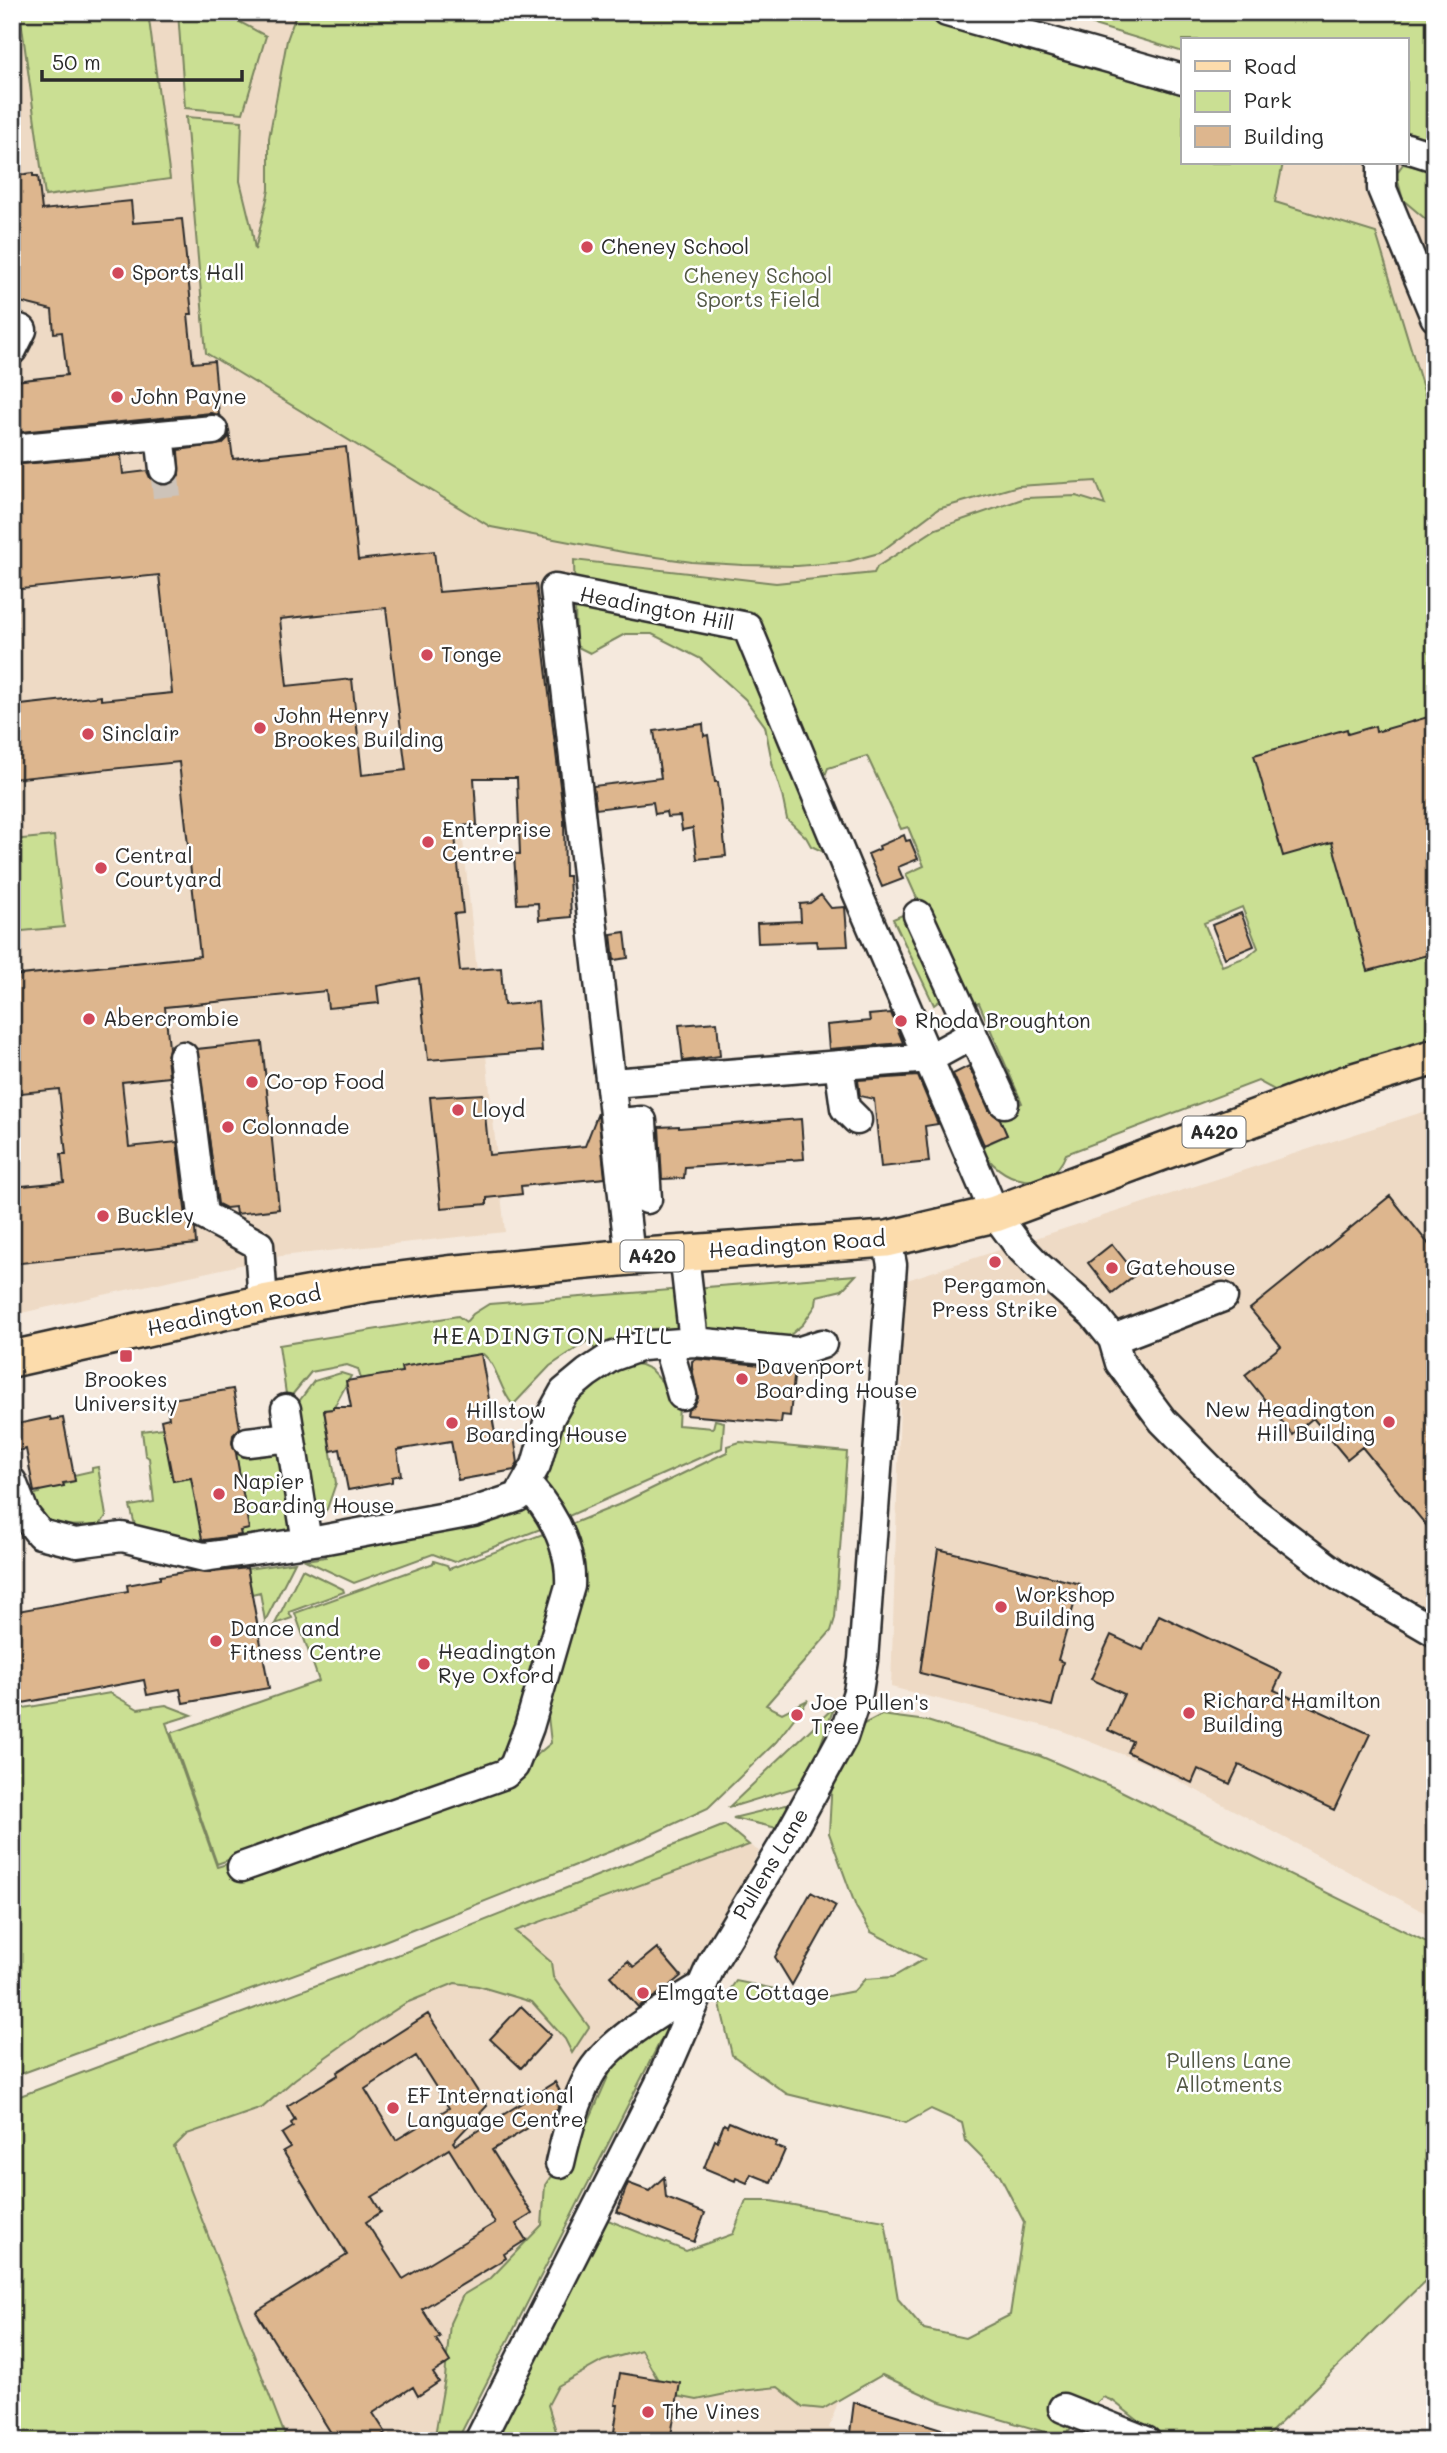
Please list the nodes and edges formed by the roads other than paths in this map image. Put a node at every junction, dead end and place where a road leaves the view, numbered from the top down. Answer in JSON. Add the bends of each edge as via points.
{"nodes":[{"id":1,"x":947,"y":12,"type":"edge"},
{"id":2,"x":1181,"y":78,"type":"edge"},
{"id":3,"x":1408,"y":148,"type":"edge"},
{"id":4,"x":1435,"y":157,"type":"edge"},
{"id":5,"x":1382,"y":164,"type":"edge"},
{"id":6,"x":1435,"y":317,"type":"edge"},
{"id":7,"x":12,"y":326,"type":"edge"},
{"id":8,"x":12,"y":350,"type":"edge"},
{"id":9,"x":213,"y":429,"type":"dead end"},
{"id":10,"x":160,"y":435,"type":"junction"},
{"id":11,"x":12,"y":449,"type":"edge"},
{"id":12,"x":164,"y":469,"type":"tunnel mouth"},
{"id":13,"x":918,"y":915,"type":"dead end"},
{"id":14,"x":972,"y":1035,"type":"junction"},
{"id":15,"x":183,"y":1056,"type":"dead end"},
{"id":16,"x":1435,"y":1057,"type":"edge"},
{"id":17,"x":930,"y":1058,"type":"junction"},
{"id":18,"x":839,"y":1065,"type":"junction"},
{"id":19,"x":612,"y":1083,"type":"junction"},
{"id":20,"x":1004,"y":1103,"type":"dead end"},
{"id":21,"x":857,"y":1120,"type":"dead end"},
{"id":22,"x":617,"y":1123,"type":"junction"},
{"id":23,"x":647,"y":1199,"type":"dead end"},
{"id":24,"x":995,"y":1214,"type":"junction"},
{"id":25,"x":887,"y":1239,"type":"junction"},
{"id":26,"x":684,"y":1254,"type":"junction"},
{"id":27,"x":630,"y":1257,"type":"junction"},
{"id":28,"x":1223,"y":1297,"type":"dead end"},
{"id":29,"x":263,"y":1303,"type":"junction"},
{"id":30,"x":1113,"y":1339,"type":"junction"},
{"id":31,"x":680,"y":1343,"type":"junction"},
{"id":32,"x":822,"y":1343,"type":"dead end"},
{"id":33,"x":12,"y":1359,"type":"edge"},
{"id":34,"x":682,"y":1395,"type":"dead end"},
{"id":35,"x":286,"y":1409,"type":"dead end"},
{"id":36,"x":290,"y":1437,"type":"junction"},
{"id":37,"x":248,"y":1442,"type":"dead end"},
{"id":38,"x":12,"y":1482,"type":"edge"},
{"id":39,"x":527,"y":1484,"type":"junction"},
{"id":40,"x":307,"y":1542,"type":"junction"},
{"id":41,"x":1435,"y":1632,"type":"edge"},
{"id":42,"x":242,"y":1867,"type":"dead end"},
{"id":43,"x":699,"y":1988,"type":"junction"},
{"id":44,"x":560,"y":2163,"type":"dead end"},
{"id":45,"x":1063,"y":2408,"type":"dead end"},
{"id":46,"x":479,"y":2441,"type":"edge"},
{"id":47,"x":1146,"y":2441,"type":"edge"}],
"edges":[{"from":1,"to":2,"type":"street"},
{"from":3,"to":4,"type":"street"},
{"from":5,"to":6,"type":"street","via":[[1382,189]]},
{"from":7,"to":8,"type":"street","via":[[22,330]]},
{"from":9,"to":10,"type":"street"},
{"from":10,"to":11,"type":"street"},
{"from":10,"to":12,"type":"street"},
{"from":13,"to":14,"type":"street"},
{"from":14,"to":17,"type":"street"},
{"from":14,"to":20,"type":"street"},
{"from":15,"to":29,"type":"street","via":[[203,1215],[259,1245]]},
{"from":16,"to":24,"type":"main road","name":"Headington Road","number":"A420","via":[[1354,1081]]},
{"from":17,"to":18,"type":"street"},
{"from":17,"to":19,"type":"street","name":"Headington Hill","via":[[747,627],[555,589]]},
{"from":17,"to":24,"type":"street","name":"Headington Hill"},
{"from":18,"to":19,"type":"street"},
{"from":18,"to":21,"type":"street","via":[[845,1108]]},
{"from":19,"to":22,"type":"street","name":"Headington Hill"},
{"from":22,"to":23,"type":"street","via":[[642,1121]]},
{"from":22,"to":27,"type":"street","name":"Headington Hill"},
{"from":24,"to":25,"type":"main road","name":"Headington Road","number":"A420"},
{"from":24,"to":30,"type":"street","name":"Headington Hill","via":[[1018,1245],[1093,1314]]},
{"from":25,"to":26,"type":"main road","name":"Headington Road","number":"A420"},
{"from":25,"to":43,"type":"street","name":"Pullens Lane","via":[[892,1265],[858,1692],[843,1737],[815,1790]]},
{"from":26,"to":27,"type":"main road","name":"Headington Road","number":"A420"},
{"from":26,"to":31,"type":"street"},
{"from":27,"to":29,"type":"main road","name":"Headington Road","number":"A420","via":[[428,1276]]},
{"from":28,"to":30,"type":"street"},
{"from":29,"to":33,"type":"main road","name":"Headington Road","number":"A420"},
{"from":30,"to":41,"type":"street","name":"Headington Hill","via":[[1120,1363],[1163,1421],[1248,1507],[1339,1576]]},
{"from":31,"to":32,"type":"street","via":[[797,1352]]},
{"from":31,"to":34,"type":"street"},
{"from":31,"to":39,"type":"street","via":[[642,1346],[611,1357],[564,1392],[549,1419]]},
{"from":35,"to":36,"type":"street"},
{"from":36,"to":37,"type":"street"},
{"from":36,"to":40,"type":"street"},
{"from":38,"to":40,"type":"street","via":[[25,1515],[40,1534],[76,1543],[122,1536],[204,1557]]},
{"from":39,"to":40,"type":"street","via":[[518,1497],[473,1512]]},
{"from":39,"to":42,"type":"street","via":[[558,1525],[570,1586],[514,1766],[506,1774]]},
{"from":43,"to":44,"type":"street","via":[[605,2054],[589,2076]]},
{"from":43,"to":46,"type":"street","name":"Pullens Lane","via":[[659,2085]]},
{"from":45,"to":47,"type":"street"}]}
